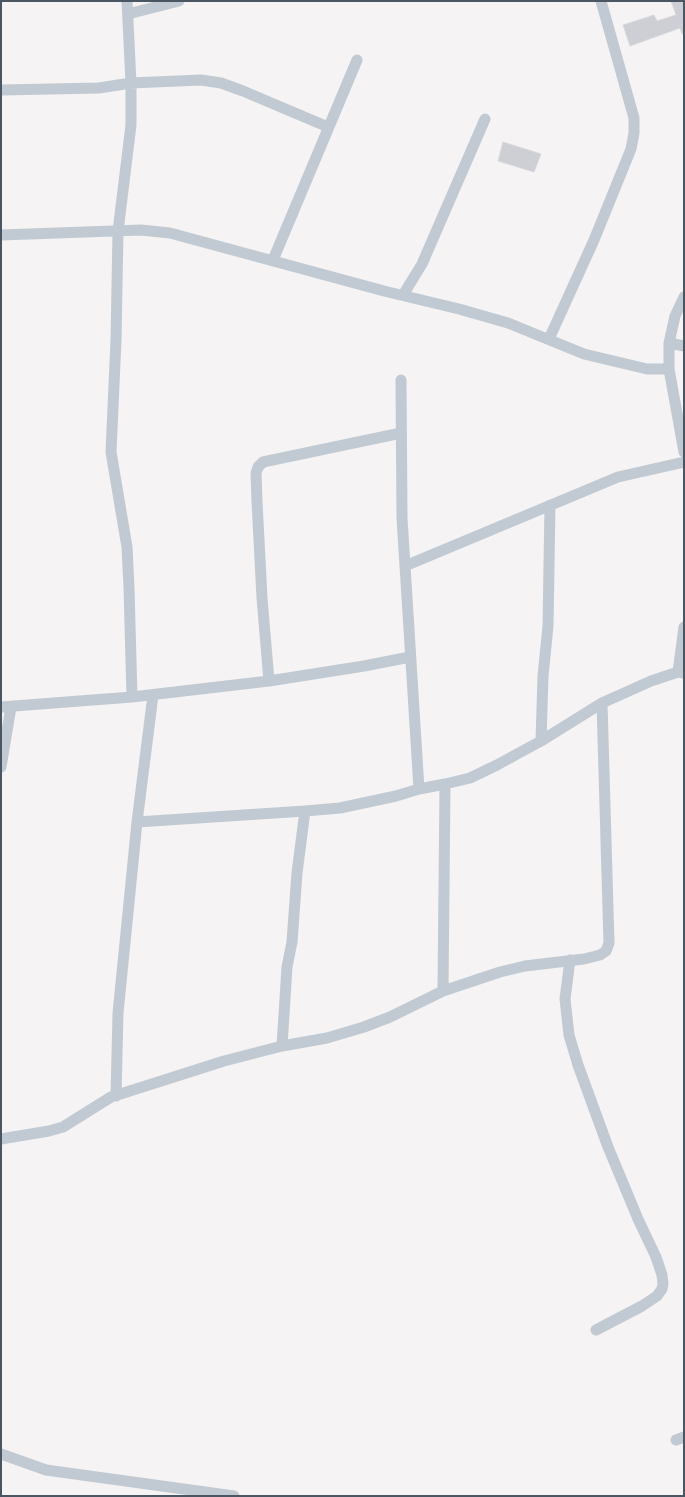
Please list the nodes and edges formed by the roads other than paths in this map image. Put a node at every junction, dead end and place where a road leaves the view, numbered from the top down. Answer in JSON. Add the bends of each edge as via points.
{"nodes":[{"id":1,"x":128,"y":1,"type":"edge"},
{"id":2,"x":179,"y":1,"type":"edge"},
{"id":3,"x":601,"y":1,"type":"edge"},
{"id":4,"x":128,"y":14,"type":"junction"},
{"id":5,"x":356,"y":60,"type":"dead end"},
{"id":6,"x":131,"y":83,"type":"junction"},
{"id":7,"x":1,"y":90,"type":"edge"},
{"id":8,"x":485,"y":119,"type":"dead end"},
{"id":9,"x":328,"y":127,"type":"junction"},
{"id":10,"x":118,"y":231,"type":"junction"},
{"id":11,"x":1,"y":235,"type":"edge"},
{"id":12,"x":273,"y":260,"type":"junction"},
{"id":13,"x":404,"y":295,"type":"junction"},
{"id":14,"x":684,"y":297,"type":"edge"},
{"id":15,"x":549,"y":339,"type":"junction"},
{"id":16,"x":668,"y":343,"type":"junction"},
{"id":17,"x":684,"y":346,"type":"edge"},
{"id":18,"x":669,"y":369,"type":"junction"},
{"id":19,"x":401,"y":380,"type":"dead end"},
{"id":20,"x":401,"y":433,"type":"junction"},
{"id":21,"x":684,"y":452,"type":"edge"},
{"id":22,"x":684,"y":462,"type":"edge"},
{"id":23,"x":550,"y":505,"type":"junction"},
{"id":24,"x":405,"y":566,"type":"junction"},
{"id":25,"x":684,"y":627,"type":"edge"},
{"id":26,"x":410,"y":657,"type":"junction"},
{"id":27,"x":681,"y":672,"type":"edge"},
{"id":28,"x":269,"y":681,"type":"junction"},
{"id":29,"x":154,"y":694,"type":"junction"},
{"id":30,"x":132,"y":697,"type":"junction"},
{"id":31,"x":602,"y":703,"type":"junction"},
{"id":32,"x":6,"y":707,"type":"edge"},
{"id":33,"x":541,"y":742,"type":"junction"},
{"id":34,"x":1,"y":767,"type":"edge"},
{"id":35,"x":446,"y":784,"type":"junction"},
{"id":36,"x":419,"y":789,"type":"junction"},
{"id":37,"x":305,"y":811,"type":"junction"},
{"id":38,"x":137,"y":822,"type":"junction"},
{"id":39,"x":570,"y":960,"type":"junction"},
{"id":40,"x":443,"y":991,"type":"junction"},
{"id":41,"x":282,"y":1046,"type":"junction"},
{"id":42,"x":116,"y":1096,"type":"junction"},
{"id":43,"x":1,"y":1138,"type":"edge"},
{"id":44,"x":596,"y":1330,"type":"dead end"},
{"id":45,"x":1,"y":1454,"type":"edge"},
{"id":46,"x":228,"y":1495,"type":"edge"},
{"id":47,"x":234,"y":1496,"type":"edge"}],
"edges":[{"from":1,"to":4,"type":"street"},
{"from":2,"to":4,"type":"street"},
{"from":3,"to":15,"type":"street","via":[[634,118],[634,133],[631,149],[594,240]]},
{"from":4,"to":6,"type":"street"},
{"from":5,"to":9,"type":"street"},
{"from":6,"to":7,"type":"street","via":[[99,88]]},
{"from":6,"to":9,"type":"street","via":[[201,80],[221,83]]},
{"from":6,"to":10,"type":"street","via":[[131,125]]},
{"from":8,"to":13,"type":"street","via":[[422,264]]},
{"from":9,"to":12,"type":"street"},
{"from":10,"to":11,"type":"street"},
{"from":10,"to":12,"type":"street","via":[[170,233]]},
{"from":10,"to":30,"type":"street","via":[[111,452],[127,547]]},
{"from":12,"to":13,"type":"street"},
{"from":13,"to":15,"type":"street","via":[[476,314]]},
{"from":14,"to":16,"type":"street"},
{"from":15,"to":18,"type":"street","via":[[584,354],[647,369]]},
{"from":16,"to":17,"type":"street"},
{"from":16,"to":18,"type":"street"},
{"from":18,"to":21,"type":"street"},
{"from":19,"to":20,"type":"street"},
{"from":20,"to":24,"type":"street"},
{"from":20,"to":28,"type":"street","via":[[263,462],[258,467],[257,502]]},
{"from":22,"to":23,"type":"street","via":[[618,477]]},
{"from":23,"to":24,"type":"street"},
{"from":23,"to":33,"type":"street"},
{"from":24,"to":26,"type":"street"},
{"from":25,"to":27,"type":"street"},
{"from":26,"to":28,"type":"street"},
{"from":26,"to":36,"type":"street"},
{"from":27,"to":31,"type":"street","via":[[651,680]]},
{"from":28,"to":29,"type":"street"},
{"from":29,"to":30,"type":"street"},
{"from":29,"to":38,"type":"street"},
{"from":30,"to":32,"type":"street"},
{"from":31,"to":33,"type":"street"},
{"from":31,"to":39,"type":"street","via":[[609,943],[600,955]]},
{"from":32,"to":34,"type":"street"},
{"from":33,"to":35,"type":"street","via":[[470,778]]},
{"from":35,"to":36,"type":"street"},
{"from":35,"to":40,"type":"street"},
{"from":36,"to":37,"type":"street","via":[[340,808]]},
{"from":37,"to":38,"type":"street"},
{"from":37,"to":41,"type":"street","via":[[287,967]]},
{"from":38,"to":42,"type":"street","via":[[118,1013]]},
{"from":39,"to":40,"type":"street","via":[[500,972]]},
{"from":39,"to":44,"type":"street","via":[[565,999],[569,1035],[608,1146],[663,1284],[657,1296]]},
{"from":40,"to":41,"type":"street","via":[[364,1028]]},
{"from":41,"to":42,"type":"street"},
{"from":42,"to":43,"type":"street","via":[[64,1127]]},
{"from":45,"to":46,"type":"street","via":[[46,1470]]},
{"from":46,"to":47,"type":"street"}]}
